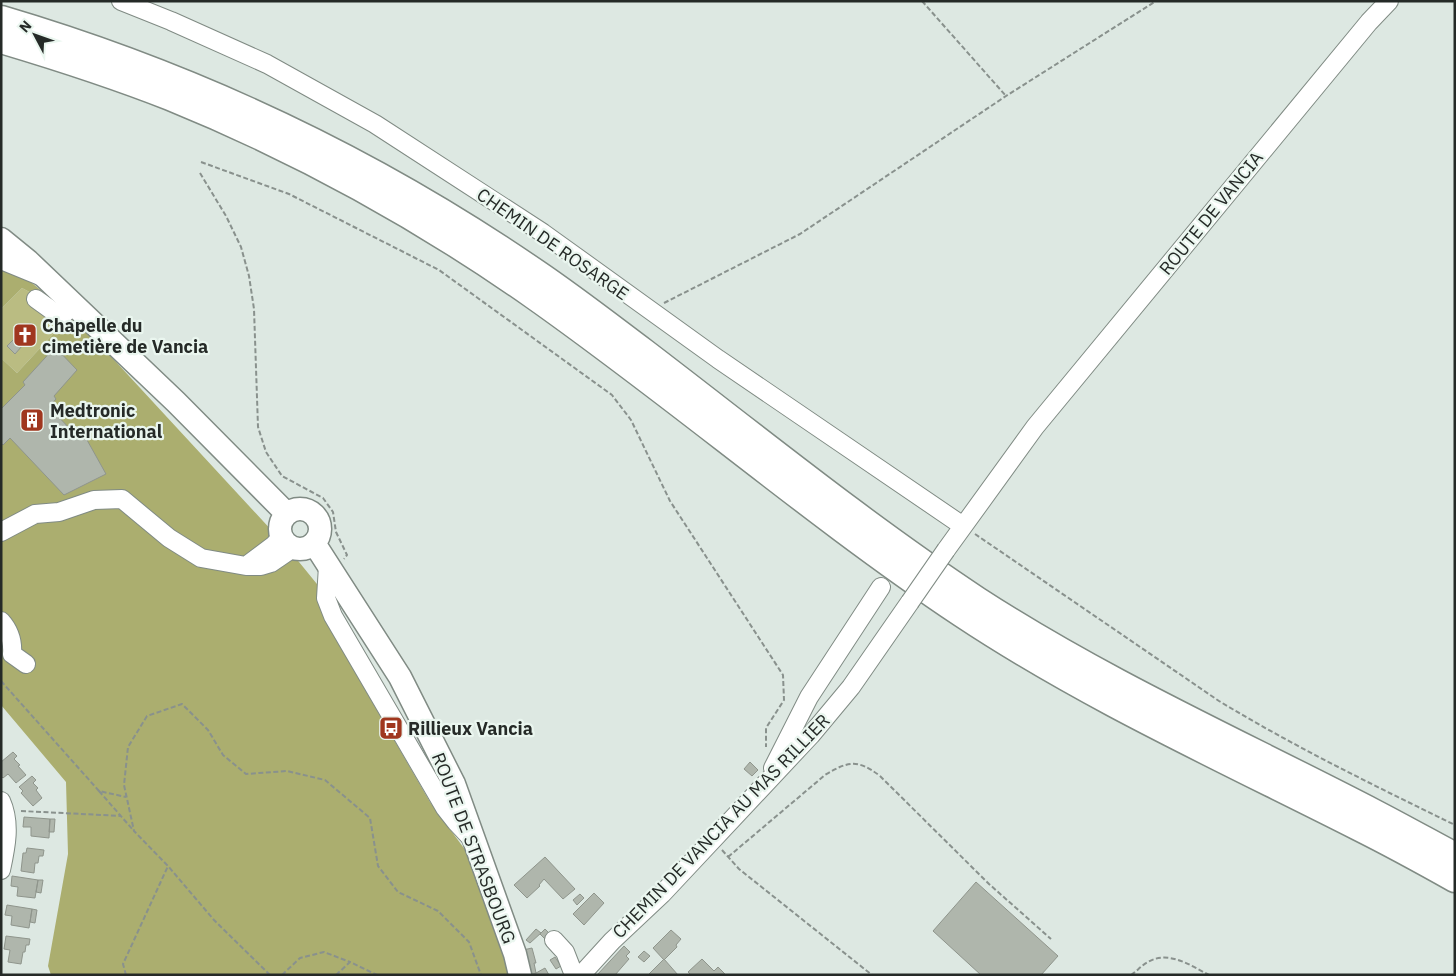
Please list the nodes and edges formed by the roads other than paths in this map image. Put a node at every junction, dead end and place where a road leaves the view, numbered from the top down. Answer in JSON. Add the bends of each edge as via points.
{"nodes":[{"id":1,"x":121,"y":1,"type":"edge"},
{"id":2,"x":1389,"y":1,"type":"edge"},
{"id":3,"x":1,"y":19,"type":"edge"},
{"id":4,"x":8,"y":43,"type":"edge"},
{"id":5,"x":1,"y":239,"type":"edge"},
{"id":6,"x":1,"y":260,"type":"edge"},
{"id":7,"x":48,"y":280,"type":"junction"},
{"id":8,"x":36,"y":299,"type":"dead end"},
{"id":9,"x":74,"y":304,"type":"junction"},
{"id":10,"x":287,"y":514,"type":"junction"},
{"id":11,"x":963,"y":526,"type":"junction"},
{"id":12,"x":1,"y":532,"type":"edge"},
{"id":13,"x":296,"y":542,"type":"junction"},
{"id":14,"x":881,"y":587,"type":"dead end"},
{"id":15,"x":1,"y":621,"type":"edge"},
{"id":16,"x":26,"y":664,"type":"dead end"},
{"id":17,"x":767,"y":782,"type":"junction"},
{"id":18,"x":3,"y":806,"type":"edge"},
{"id":19,"x":1455,"y":856,"type":"edge"},
{"id":20,"x":1,"y":870,"type":"edge"},
{"id":21,"x":1455,"y":879,"type":"edge"},
{"id":22,"x":554,"y":940,"type":"dead end"},
{"id":23,"x":520,"y":975,"type":"edge"},
{"id":24,"x":574,"y":975,"type":"edge"},
{"id":25,"x":581,"y":975,"type":"edge"}],
"edges":[{"from":1,"to":11,"type":"street","name":"CHEMIN DE ROSARGE","via":[[267,64],[375,124],[543,233],[649,311]]},
{"from":2,"to":11,"type":"street","name":"ROUTE DE VANCIA","via":[[1035,427]]},
{"from":3,"to":19,"type":"highway","via":[[122,58],[224,98],[336,152],[424,201],[538,274],[832,496],[978,600],[1132,690]]},
{"from":4,"to":21,"type":"highway","via":[[77,63],[169,97],[242,128],[383,200],[545,304],[862,543],[967,616],[1116,705]]},
{"from":5,"to":7,"type":"main road"},
{"from":6,"to":7,"type":"street"},
{"from":7,"to":9,"type":"main road"},
{"from":8,"to":9,"type":"street","via":[[61,317]]},
{"from":9,"to":10,"type":"main road"},
{"from":10,"to":13,"type":"main road","via":[[280,524]]},
{"from":10,"to":13,"type":"main road","via":[[300,509],[312,513],[320,525],[318,538]]},
{"from":11,"to":17,"type":"street","name":"CHEMIN DE VANCIA AU MAS RILLIER","bridge":true,"via":[[850,687]]},
{"from":12,"to":13,"type":"street","via":[[34,514],[59,512],[94,500],[122,499],[169,538],[201,558],[246,566],[264,554]]},
{"from":13,"to":23,"type":"main road","name":"ROUTE DE STRASBOURG","via":[[331,571],[400,677],[454,784]]},
{"from":14,"to":17,"type":"street","via":[[809,697]]},
{"from":15,"to":16,"type":"street","via":[[13,642],[12,654]]},
{"from":17,"to":25,"type":"street","name":"CHEMIN DE VANCIA AU MAS RILLIER"},
{"from":18,"to":20,"type":"street","via":[[8,826]]},
{"from":22,"to":24,"type":"street","via":[[565,952]]}]}
